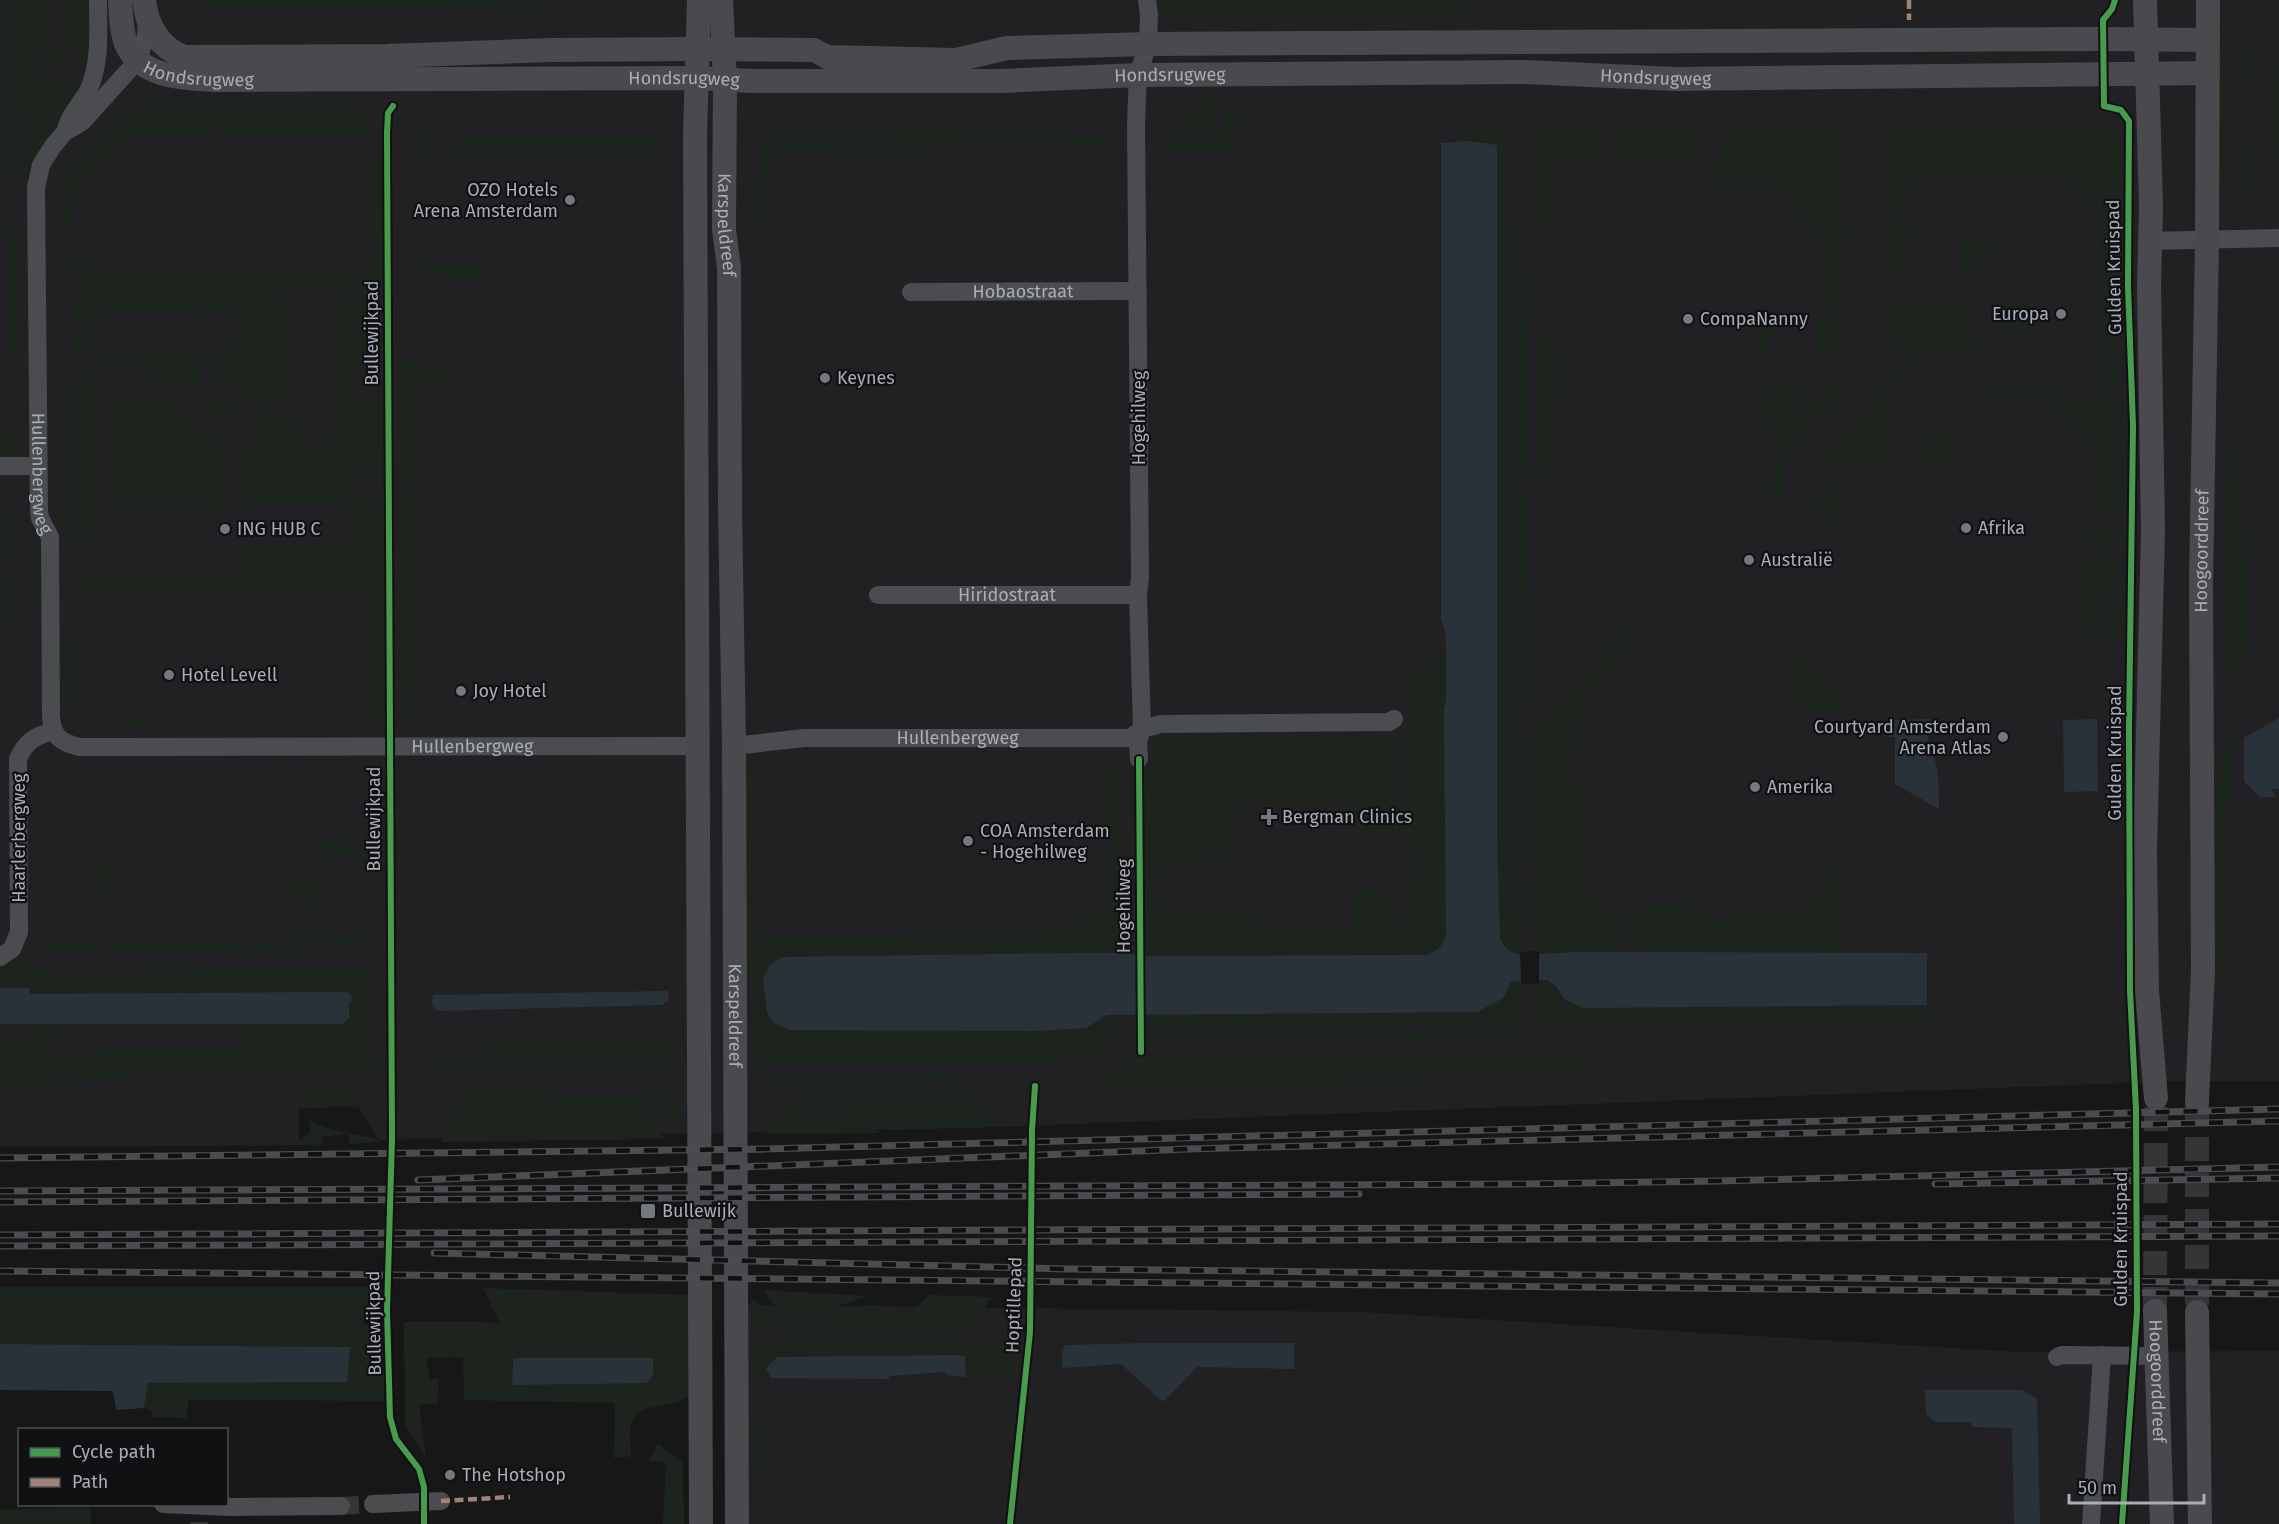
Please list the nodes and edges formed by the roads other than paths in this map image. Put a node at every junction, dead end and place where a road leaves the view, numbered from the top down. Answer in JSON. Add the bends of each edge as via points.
{"nodes":[{"id":1,"x":98,"y":0,"type":"edge"},
{"id":2,"x":120,"y":0,"type":"edge"},
{"id":3,"x":699,"y":0,"type":"edge"},
{"id":4,"x":721,"y":0,"type":"edge"},
{"id":5,"x":2145,"y":0,"type":"edge"},
{"id":6,"x":2208,"y":0,"type":"edge"},
{"id":7,"x":1148,"y":7,"type":"edge"},
{"id":8,"x":150,"y":20,"type":"edge"},
{"id":9,"x":2148,"y":39,"type":"junction"},
{"id":10,"x":2208,"y":40,"type":"junction"},
{"id":11,"x":1148,"y":44,"type":"junction"},
{"id":12,"x":698,"y":49,"type":"junction"},
{"id":13,"x":722,"y":49,"type":"junction"},
{"id":14,"x":138,"y":60,"type":"junction"},
{"id":15,"x":2208,"y":73,"type":"junction"},
{"id":16,"x":2147,"y":74,"type":"junction"},
{"id":17,"x":1138,"y":75,"type":"junction"},
{"id":18,"x":696,"y":78,"type":"junction"},
{"id":19,"x":725,"y":80,"type":"junction"},
{"id":20,"x":65,"y":132,"type":"junction"},
{"id":21,"x":2279,"y":238,"type":"edge"},
{"id":22,"x":2207,"y":240,"type":"junction"},
{"id":23,"x":2149,"y":241,"type":"junction"},
{"id":24,"x":696,"y":264,"type":"junction"},
{"id":25,"x":1138,"y":291,"type":"junction"},
{"id":26,"x":910,"y":292,"type":"dead end"},
{"id":27,"x":729,"y":369,"type":"junction"},
{"id":28,"x":0,"y":466,"type":"edge"},
{"id":29,"x":38,"y":466,"type":"junction"},
{"id":30,"x":697,"y":506,"type":"junction"},
{"id":31,"x":730,"y":506,"type":"junction"},
{"id":32,"x":878,"y":595,"type":"dead end"},
{"id":33,"x":1138,"y":595,"type":"junction"},
{"id":34,"x":1394,"y":719,"type":"dead end"},
{"id":35,"x":1142,"y":729,"type":"junction"},
{"id":36,"x":54,"y":730,"type":"junction"},
{"id":37,"x":698,"y":746,"type":"junction"},
{"id":38,"x":734,"y":746,"type":"junction"},
{"id":39,"x":1139,"y":759,"type":"dead end"},
{"id":40,"x":0,"y":957,"type":"edge"},
{"id":41,"x":2156,"y":1098,"type":"tunnel mouth"},
{"id":42,"x":2197,"y":1101,"type":"tunnel mouth"},
{"id":43,"x":2155,"y":1311,"type":"tunnel mouth"},
{"id":44,"x":2197,"y":1312,"type":"tunnel mouth"},
{"id":45,"x":2102,"y":1355,"type":"junction"},
{"id":46,"x":2156,"y":1356,"type":"junction"},
{"id":47,"x":2057,"y":1357,"type":"dead end"},
{"id":48,"x":441,"y":1501,"type":"dead end"},
{"id":49,"x":373,"y":1504,"type":"tunnel mouth"},
{"id":50,"x":170,"y":1506,"type":"edge"},
{"id":51,"x":341,"y":1506,"type":"tunnel mouth"},
{"id":52,"x":701,"y":1524,"type":"edge"},
{"id":53,"x":737,"y":1524,"type":"edge"},
{"id":54,"x":2091,"y":1524,"type":"edge"},
{"id":55,"x":2162,"y":1524,"type":"edge"},
{"id":56,"x":2200,"y":1524,"type":"edge"}],
"edges":[{"from":1,"to":20,"type":"street","name":"Hullenbergweg","via":[[98,49],[93,78]]},
{"from":2,"to":14,"type":"street","via":[[123,34]]},
{"from":3,"to":12,"type":"street","name":"Karspeldreef"},
{"from":4,"to":13,"type":"street","name":"Karspeldreef"},
{"from":5,"to":9,"type":"street"},
{"from":6,"to":10,"type":"street","name":"Hoogoorddreef"},
{"from":7,"to":11,"type":"street","name":"Hogehilweg"},
{"from":8,"to":12,"type":"street","name":"Hondsrugweg","via":[[170,50],[184,57]]},
{"from":8,"to":14,"type":"street","name":"Hullenbergweg"},
{"from":9,"to":10,"type":"street","name":"Hondsrugweg"},
{"from":9,"to":11,"type":"street","name":"Hondsrugweg"},
{"from":9,"to":16,"type":"street"},
{"from":10,"to":15,"type":"street","name":"Hoogoorddreef"},
{"from":11,"to":13,"type":"street","name":"Hondsrugweg","via":[[1007,48],[956,60],[827,57],[814,50]]},
{"from":11,"to":17,"type":"street","name":"Hogehilweg"},
{"from":12,"to":13,"type":"street","name":"Hondsrugweg"},
{"from":12,"to":18,"type":"street","name":"Karspeldreef"},
{"from":13,"to":19,"type":"street","name":"Karspeldreef"},
{"from":14,"to":18,"type":"street","name":"Hondsrugweg","via":[[168,75],[214,80]]},
{"from":14,"to":20,"type":"street","name":"Hullenbergweg","via":[[82,122]]},
{"from":15,"to":16,"type":"street","name":"Hondsrugweg"},
{"from":15,"to":22,"type":"street","name":"Hoogoorddreef"},
{"from":16,"to":17,"type":"street","name":"Hondsrugweg","via":[[1676,80],[1524,72]]},
{"from":16,"to":23,"type":"street"},
{"from":17,"to":19,"type":"street","name":"Hondsrugweg","via":[[1000,81]]},
{"from":17,"to":25,"type":"street","name":"Hogehilweg"},
{"from":18,"to":19,"type":"street","name":"Hondsrugweg"},
{"from":18,"to":24,"type":"street","name":"Karspeldreef"},
{"from":19,"to":27,"type":"street","name":"Karspeldreef","via":[[724,229],[729,268]]},
{"from":20,"to":29,"type":"street","name":"Hullenbergweg","via":[[44,159],[36,188]]},
{"from":21,"to":22,"type":"street"},
{"from":22,"to":23,"type":"street"},
{"from":22,"to":42,"type":"street","name":"Hoogoorddreef","via":[[2200,582],[2203,970]]},
{"from":23,"to":41,"type":"street","via":[[2153,531],[2145,852],[2148,1000]]},
{"from":24,"to":27,"type":"street","name":"Karspeldreef","via":[[713,272],[713,339]]},
{"from":24,"to":30,"type":"street","name":"Karspeldreef"},
{"from":25,"to":26,"type":"street","name":"Hobaostraat"},
{"from":25,"to":33,"type":"street","name":"Hogehilweg"},
{"from":27,"to":31,"type":"street","name":"Karspeldreef"},
{"from":28,"to":29,"type":"street"},
{"from":29,"to":36,"type":"street","name":"Hullenbergweg","via":[[40,514],[50,537]]},
{"from":30,"to":31,"type":"street"},
{"from":30,"to":37,"type":"street","name":"Karspeldreef"},
{"from":31,"to":38,"type":"street","name":"Karspeldreef"},
{"from":32,"to":33,"type":"street","name":"Hiridostraat"},
{"from":33,"to":35,"type":"street","name":"Hogehilweg"},
{"from":34,"to":35,"type":"street","name":"Hullenbergweg","via":[[1314,724],[1161,724]]},
{"from":35,"to":38,"type":"street","name":"Hullenbergweg","via":[[1130,738],[804,738]]},
{"from":35,"to":39,"type":"street","name":"Hogehilweg"},
{"from":36,"to":37,"type":"street","name":"Hullenbergweg","via":[[64,743],[79,747]]},
{"from":36,"to":40,"type":"street","name":"Haarlerbergweg","via":[[34,737],[18,759],[19,933],[14,947]]},
{"from":37,"to":38,"type":"street","name":"Hullenbergweg"},
{"from":37,"to":52,"type":"street","name":"Karspeldreef"},
{"from":38,"to":53,"type":"street","name":"Karspeldreef"},
{"from":43,"to":46,"type":"street","name":"Hoogoorddreef"},
{"from":44,"to":56,"type":"street"},
{"from":45,"to":46,"type":"street"},
{"from":45,"to":47,"type":"street"},
{"from":45,"to":54,"type":"street"},
{"from":46,"to":55,"type":"street","name":"Hoogoorddreef"},
{"from":48,"to":49,"type":"street"},
{"from":50,"to":51,"type":"street","via":[[199,1514]]}]}
